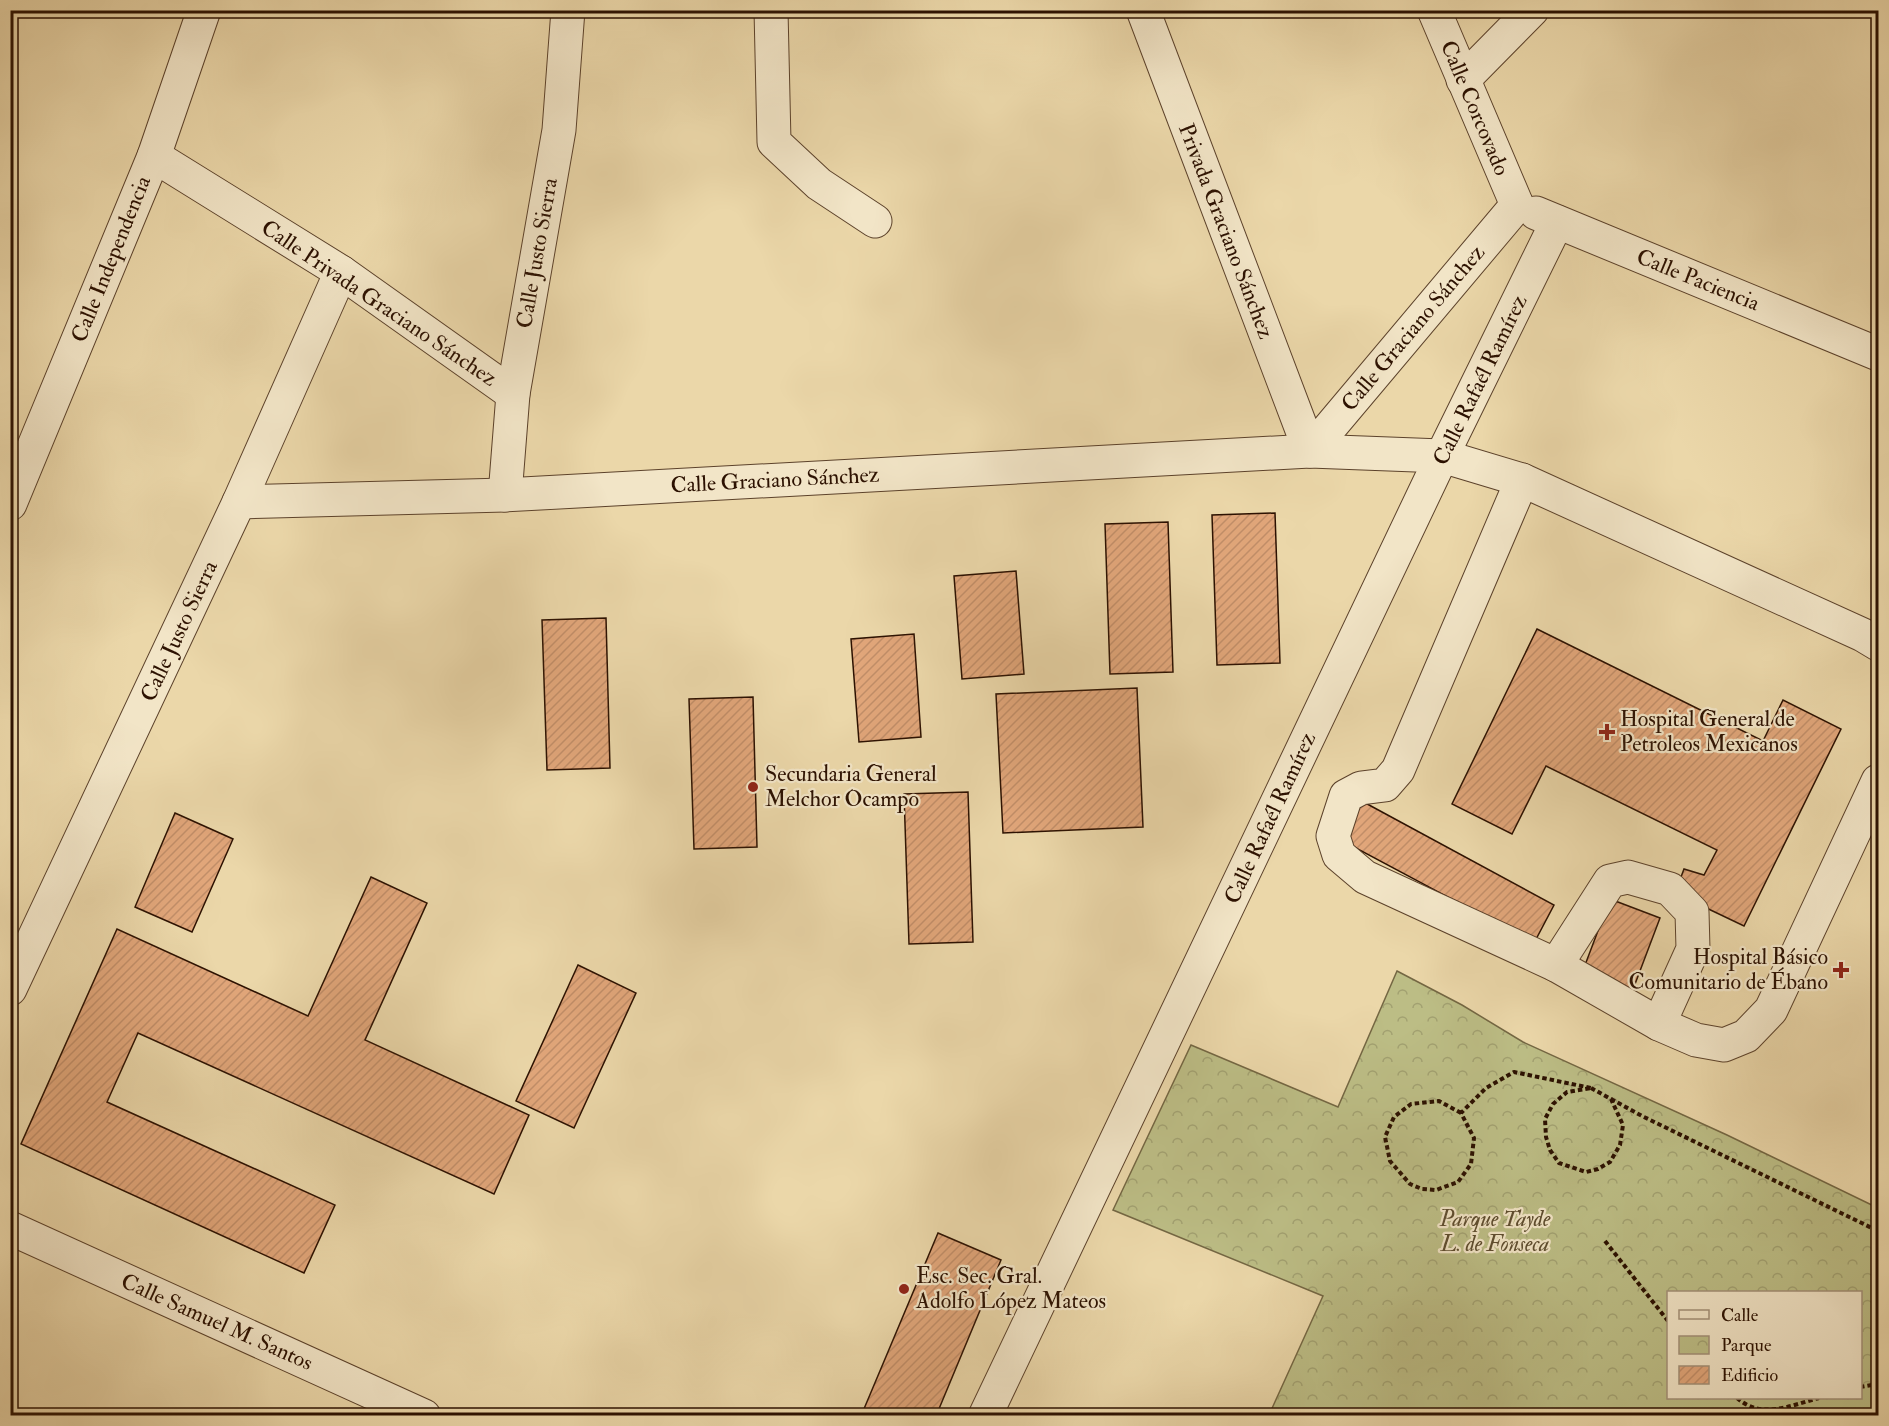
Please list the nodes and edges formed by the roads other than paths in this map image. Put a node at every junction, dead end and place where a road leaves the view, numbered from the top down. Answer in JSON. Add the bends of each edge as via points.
{"nodes":[{"id":1,"x":204,"y":10,"type":"edge"},
{"id":2,"x":568,"y":10,"type":"edge"},
{"id":3,"x":771,"y":10,"type":"edge"},
{"id":4,"x":1143,"y":10,"type":"edge"},
{"id":5,"x":1434,"y":10,"type":"edge"},
{"id":6,"x":1532,"y":10,"type":"edge"},
{"id":7,"x":1463,"y":80,"type":"junction"},
{"id":8,"x":154,"y":156,"type":"junction"},
{"id":9,"x":1517,"y":205,"type":"junction"},
{"id":10,"x":875,"y":221,"type":"dead end"},
{"id":11,"x":1557,"y":222,"type":"junction"},
{"id":12,"x":341,"y":272,"type":"junction"},
{"id":13,"x":1878,"y":354,"type":"edge"},
{"id":14,"x":513,"y":394,"type":"junction"},
{"id":15,"x":1310,"y":451,"type":"junction"},
{"id":16,"x":1442,"y":456,"type":"junction"},
{"id":17,"x":1522,"y":480,"type":"junction"},
{"id":18,"x":505,"y":495,"type":"junction"},
{"id":19,"x":239,"y":502,"type":"junction"},
{"id":20,"x":10,"y":504,"type":"edge"},
{"id":21,"x":1878,"y":645,"type":"edge"},
{"id":22,"x":1878,"y":781,"type":"edge"},
{"id":23,"x":1556,"y":966,"type":"junction"},
{"id":24,"x":10,"y":989,"type":"edge"},
{"id":25,"x":1659,"y":1024,"type":"junction"},
{"id":26,"x":10,"y":1228,"type":"edge"},
{"id":27,"x":424,"y":1416,"type":"edge"},
{"id":28,"x":985,"y":1416,"type":"edge"}],
"edges":[{"from":1,"to":8,"type":"street","name":"Calle Independencia"},
{"from":2,"to":14,"type":"street","name":"Calle Justo Sierra","via":[[559,130]]},
{"from":3,"to":10,"type":"street","via":[[774,142],[819,184]]},
{"from":4,"to":15,"type":"street","name":"Privada Graciano Sánchez"},
{"from":5,"to":7,"type":"street","name":"Calle Corcovado"},
{"from":6,"to":7,"type":"street"},
{"from":7,"to":9,"type":"street","name":"Calle Corcovado"},
{"from":8,"to":12,"type":"street","name":"Calle Privada Graciano Sánchez"},
{"from":8,"to":20,"type":"street","name":"Calle Independencia"},
{"from":9,"to":11,"type":"street","name":"Calle Paciencia"},
{"from":9,"to":15,"type":"street","name":"Calle Graciano Sánchez"},
{"from":11,"to":13,"type":"street","name":"Calle Paciencia"},
{"from":11,"to":16,"type":"street","name":"Calle Rafaél Ramírez"},
{"from":12,"to":14,"type":"street","name":"Calle Privada Graciano Sánchez"},
{"from":12,"to":19,"type":"street","name":"Calle Justo Sierra"},
{"from":14,"to":18,"type":"street","name":"Calle Justo Sierra"},
{"from":15,"to":16,"type":"street","name":"Calle Graciano Sánchez"},
{"from":15,"to":18,"type":"street","name":"Calle Graciano Sánchez"},
{"from":16,"to":17,"type":"street","name":"Calle Graciano Sánchez"},
{"from":16,"to":28,"type":"street","name":"Calle Rafaél Ramírez"},
{"from":17,"to":21,"type":"street","name":"Calle Graciano Sánchez"},
{"from":17,"to":23,"type":"street","via":[[1398,770],[1385,785],[1361,788],[1346,796],[1333,836],[1339,855],[1365,877]]},
{"from":18,"to":19,"type":"street","name":"Calle Graciano Sánchez"},
{"from":19,"to":24,"type":"street","name":"Calle Justo Sierra"},
{"from":22,"to":25,"type":"street","via":[[1772,1010],[1746,1036],[1724,1045],[1696,1040]]},
{"from":23,"to":25,"type":"street"},
{"from":23,"to":25,"type":"street","via":[[1610,881],[1628,877],[1670,889],[1692,912],[1693,949]]},
{"from":26,"to":27,"type":"street","name":"Calle Samuel M. Santos"}]}
